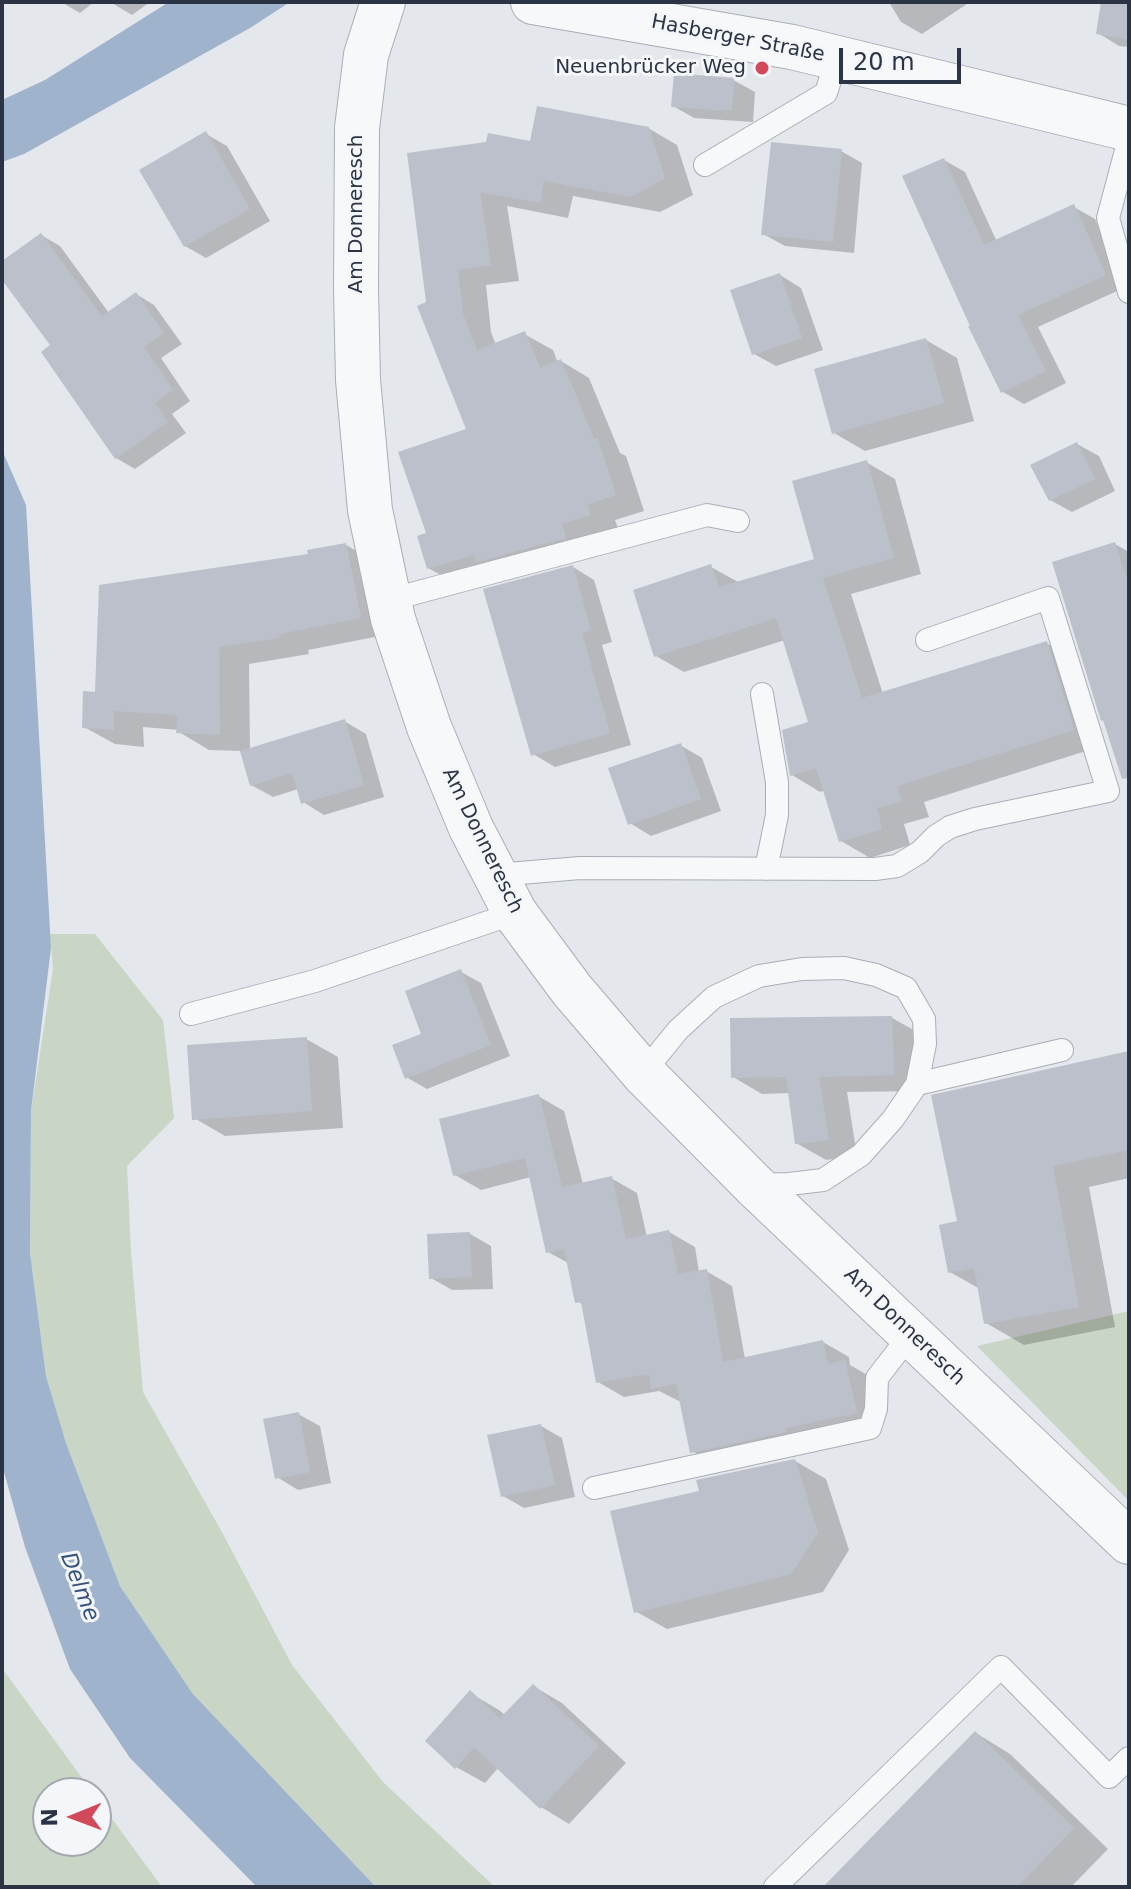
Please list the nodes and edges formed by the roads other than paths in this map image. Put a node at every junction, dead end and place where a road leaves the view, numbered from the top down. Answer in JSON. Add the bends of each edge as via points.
{"nodes":[{"id":1,"x":383,"y":2,"type":"edge"},
{"id":2,"x":533,"y":2,"type":"edge"},
{"id":3,"x":837,"y":58,"type":"junction"},
{"id":4,"x":1129,"y":129,"type":"edge"},
{"id":5,"x":1129,"y":139,"type":"edge"},
{"id":6,"x":705,"y":165,"type":"dead end"},
{"id":7,"x":1129,"y":292,"type":"edge"},
{"id":8,"x":738,"y":521,"type":"dead end"},
{"id":9,"x":389,"y":600,"type":"junction"},
{"id":10,"x":927,"y":640,"type":"dead end"},
{"id":11,"x":762,"y":694,"type":"dead end"},
{"id":12,"x":766,"y":869,"type":"junction"},
{"id":13,"x":496,"y":875,"type":"junction"},
{"id":14,"x":515,"y":913,"type":"junction"},
{"id":15,"x":191,"y":1014,"type":"dead end"},
{"id":16,"x":1062,"y":1050,"type":"dead end"},
{"id":17,"x":643,"y":1073,"type":"junction"},
{"id":18,"x":917,"y":1084,"type":"junction"},
{"id":19,"x":754,"y":1185,"type":"junction"},
{"id":20,"x":911,"y":1334,"type":"junction"},
{"id":21,"x":594,"y":1488,"type":"dead end"},
{"id":22,"x":1129,"y":1542,"type":"edge"},
{"id":23,"x":1129,"y":1758,"type":"edge"},
{"id":24,"x":775,"y":1887,"type":"edge"}],
"edges":[{"from":1,"to":9,"type":"street","name":"Am Donneresch","via":[[366,55],[357,128],[356,289],[370,510]]},
{"from":2,"to":3,"type":"street","name":"Hasberger Straße"},
{"from":3,"to":4,"type":"street","name":"Hasberger Straße"},
{"from":3,"to":6,"type":"lane","via":[[826,93]]},
{"from":5,"to":7,"type":"lane","via":[[1108,218]]},
{"from":8,"to":9,"type":"lane","via":[[707,515]]},
{"from":9,"to":13,"type":"street","name":"Am Donneresch","via":[[429,727]]},
{"from":10,"to":12,"type":"lane","via":[[1048,598],[1108,791],[950,827],[897,866]]},
{"from":11,"to":12,"type":"lane","via":[[777,782],[777,815]]},
{"from":12,"to":13,"type":"lane","via":[[580,868]]},
{"from":13,"to":14,"type":"street","name":"Am Donneresch"},
{"from":14,"to":15,"type":"lane","via":[[315,981]]},
{"from":14,"to":17,"type":"street","name":"Am Donneresch"},
{"from":16,"to":18,"type":"lane"},
{"from":17,"to":18,"type":"lane","via":[[714,997],[759,976],[844,968],[906,988],[924,1019]]},
{"from":17,"to":19,"type":"street","name":"Am Donneresch"},
{"from":18,"to":19,"type":"lane","via":[[861,1155],[823,1180]]},
{"from":19,"to":20,"type":"street","name":"Am Donneresch"},
{"from":20,"to":21,"type":"lane","via":[[877,1378],[870,1428]]},
{"from":20,"to":22,"type":"street","name":"Am Donneresch"},
{"from":23,"to":24,"type":"lane","via":[[1109,1777],[1001,1667]]}]}
